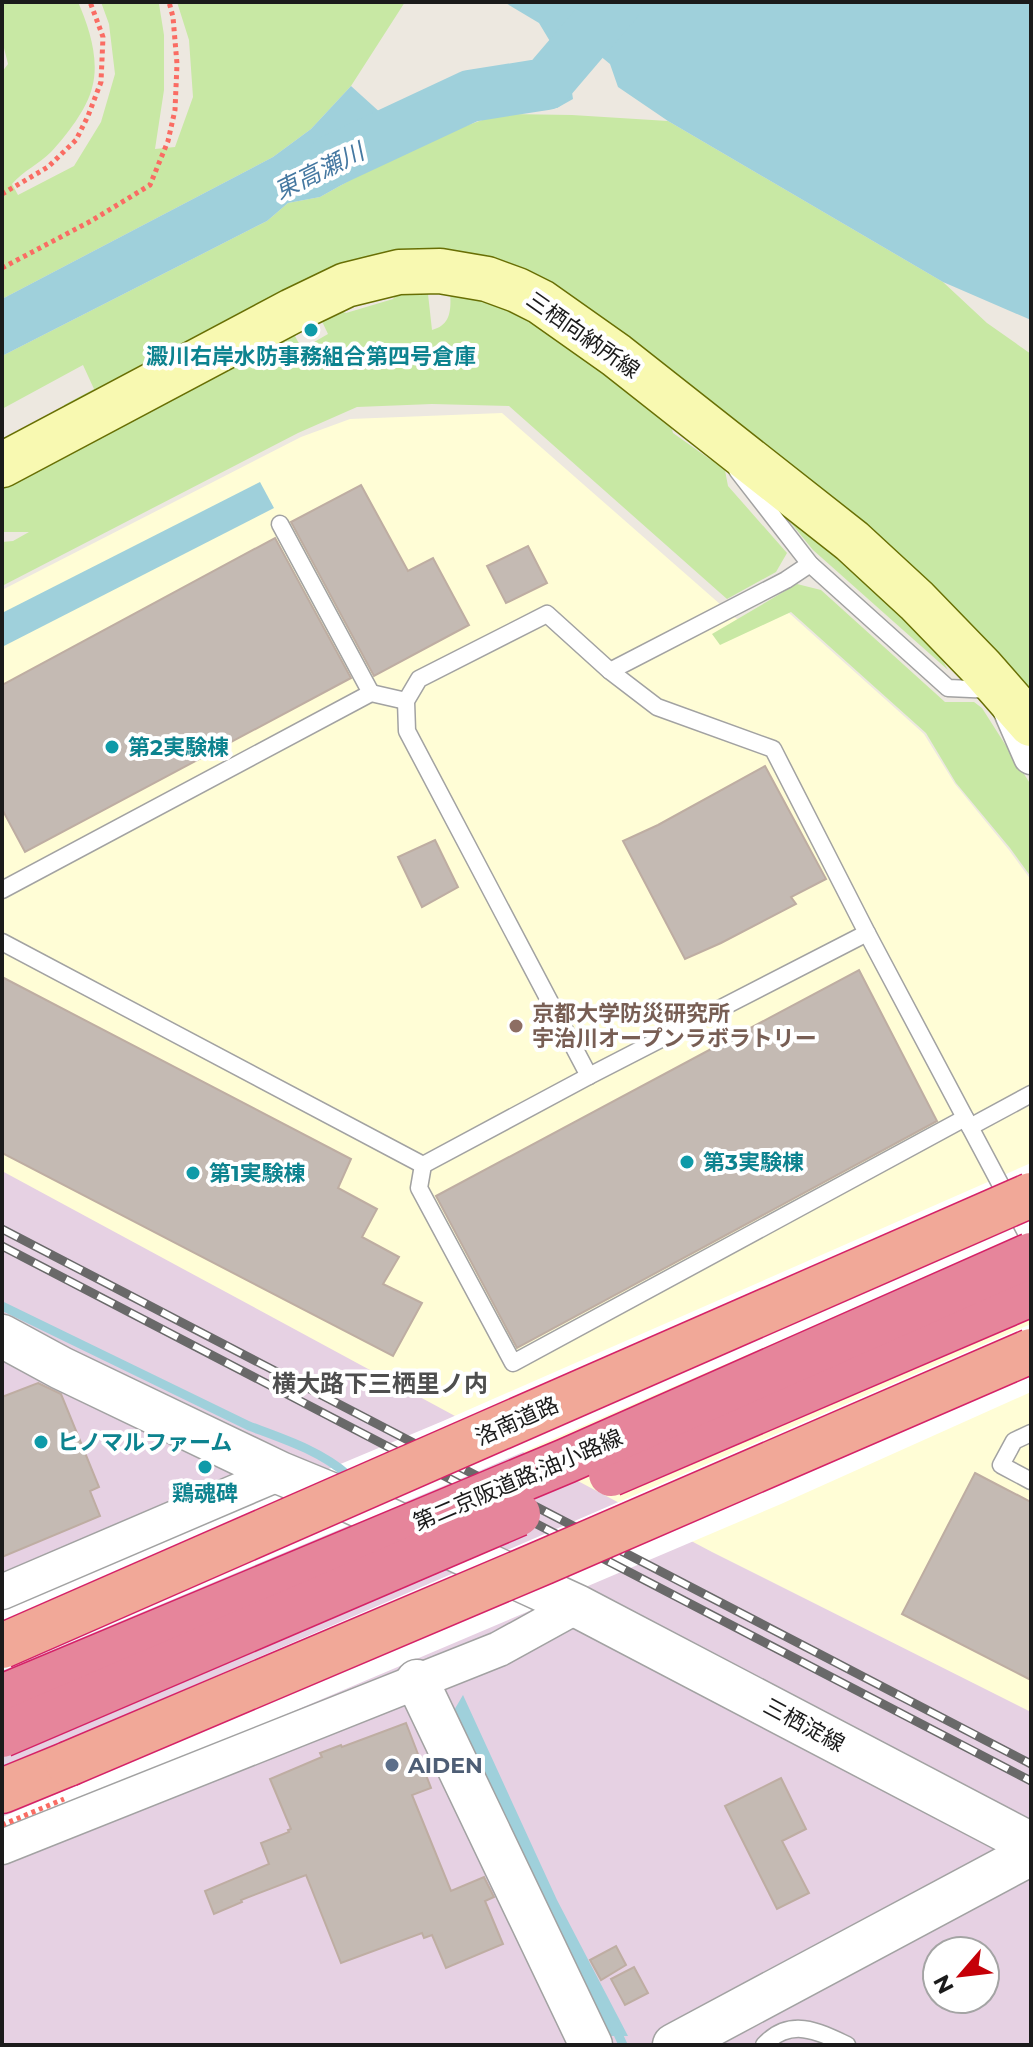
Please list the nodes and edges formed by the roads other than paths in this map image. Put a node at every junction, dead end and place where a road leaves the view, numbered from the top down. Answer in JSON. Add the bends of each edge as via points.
{"nodes":[{"id":1,"x":706,"y":426,"type":"junction"},
{"id":2,"x":2,"y":465,"type":"edge"},
{"id":3,"x":280,"y":524,"type":"dead end"},
{"id":4,"x":810,"y":564,"type":"junction"},
{"id":5,"x":610,"y":671,"type":"junction"},
{"id":6,"x":1002,"y":690,"type":"junction"},
{"id":7,"x":371,"y":693,"type":"junction"},
{"id":8,"x":406,"y":701,"type":"junction"},
{"id":9,"x":1031,"y":724,"type":"edge"},
{"id":10,"x":1031,"y":757,"type":"edge"},
{"id":11,"x":2,"y":890,"type":"edge"},
{"id":12,"x":867,"y":933,"type":"junction"},
{"id":13,"x":2,"y":942,"type":"edge"},
{"id":14,"x":589,"y":1076,"type":"junction"},
{"id":15,"x":1031,"y":1094,"type":"edge"},
{"id":16,"x":967,"y":1122,"type":"junction"},
{"id":17,"x":423,"y":1165,"type":"junction"},
{"id":18,"x":1031,"y":1195,"type":"edge"},
{"id":19,"x":1031,"y":1242,"type":"edge"},
{"id":20,"x":1031,"y":1255,"type":"edge"},
{"id":21,"x":1031,"y":1294,"type":"edge"},
{"id":22,"x":2,"y":1336,"type":"edge"},
{"id":23,"x":1031,"y":1351,"type":"edge"},
{"id":24,"x":1031,"y":1433,"type":"edge"},
{"id":25,"x":280,"y":1473,"type":"junction"},
{"id":26,"x":1031,"y":1481,"type":"edge"},
{"id":27,"x":2,"y":1592,"type":"edge"},
{"id":28,"x":577,"y":1606,"type":"junction"},
{"id":29,"x":2,"y":1646,"type":"edge"},
{"id":30,"x":417,"y":1681,"type":"junction"},
{"id":31,"x":2,"y":1697,"type":"edge"},
{"id":32,"x":2,"y":1735,"type":"edge"},
{"id":33,"x":2,"y":1791,"type":"edge"},
{"id":34,"x":1031,"y":1844,"type":"edge"},
{"id":35,"x":2,"y":1847,"type":"edge"},
{"id":36,"x":1031,"y":1854,"type":"edge"},
{"id":37,"x":839,"y":2043,"type":"edge"},
{"id":38,"x":591,"y":2045,"type":"edge"},
{"id":39,"x":674,"y":2045,"type":"edge"},
{"id":40,"x":764,"y":2045,"type":"edge"}],
"edges":[{"from":1,"to":2,"type":"main road","name":"三栖向納所線","via":[[541,302],[487,279],[409,272],[363,280],[321,297]]},
{"from":1,"to":4,"type":"lane"},
{"from":1,"to":6,"type":"main road","name":"三栖向納所線","via":[[852,541]]},
{"from":3,"to":7,"type":"lane"},
{"from":4,"to":5,"type":"lane"},
{"from":4,"to":6,"type":"lane","via":[[948,688]]},
{"from":5,"to":8,"type":"lane","via":[[547,614],[419,679]]},
{"from":5,"to":12,"type":"lane","via":[[657,707],[773,749]]},
{"from":6,"to":9,"type":"main road","name":"三栖向納所線"},
{"from":6,"to":10,"type":"street"},
{"from":7,"to":8,"type":"lane"},
{"from":7,"to":11,"type":"lane"},
{"from":8,"to":14,"type":"lane","via":[[407,731]]},
{"from":12,"to":14,"type":"lane"},
{"from":12,"to":16,"type":"lane"},
{"from":13,"to":17,"type":"lane"},
{"from":14,"to":17,"type":"lane"},
{"from":15,"to":16,"type":"lane"},
{"from":16,"to":17,"type":"lane","via":[[513,1363],[419,1188]]},
{"from":16,"to":19,"type":"lane"},
{"from":18,"to":29,"type":"highway","name":"洛南道路","bridge":true},
{"from":20,"to":31,"type":"highway","name":"第二京阪道路;油小路線","bridge":true,"via":[[566,1461]]},
{"from":21,"to":32,"type":"highway","name":"第二京阪道路;油小路線","bridge":true},
{"from":22,"to":25,"type":"street","name":"三栖淀線"},
{"from":23,"to":33,"type":"highway","bridge":true},
{"from":24,"to":26,"type":"lane","via":[[1014,1441],[1001,1465]]},
{"from":25,"to":27,"type":"street"},
{"from":25,"to":28,"type":"street","name":"三栖淀線"},
{"from":28,"to":30,"type":"street","via":[[499,1649]]},
{"from":28,"to":34,"type":"street","name":"三栖淀線"},
{"from":30,"to":35,"type":"street"},
{"from":30,"to":38,"type":"street"},
{"from":36,"to":39,"type":"street"},
{"from":37,"to":40,"type":"lane","via":[[800,2028],[780,2033]]}]}
